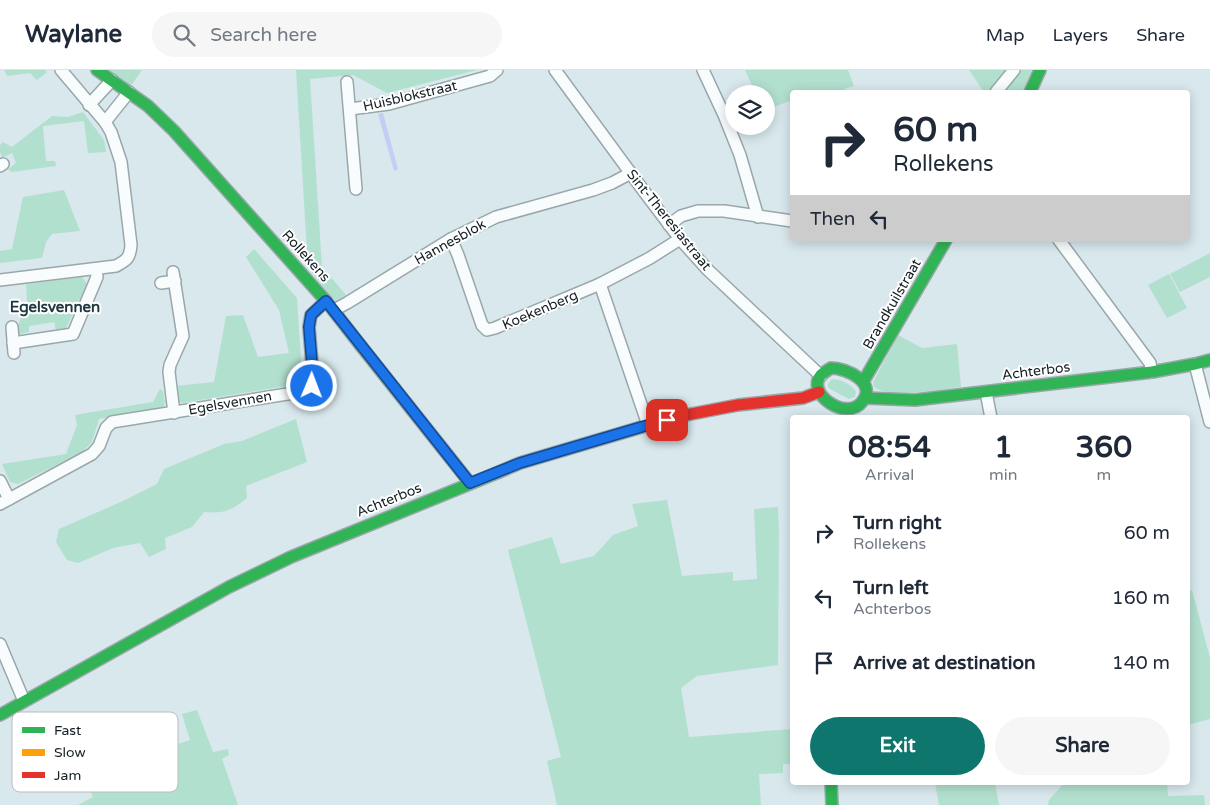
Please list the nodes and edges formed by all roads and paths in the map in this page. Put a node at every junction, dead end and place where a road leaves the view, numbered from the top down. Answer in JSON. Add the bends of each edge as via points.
{"nodes":[{"id":1,"x":60,"y":70,"type":"edge"},
{"id":2,"x":97,"y":70,"type":"edge"},
{"id":3,"x":498,"y":70,"type":"edge"},
{"id":4,"x":555,"y":70,"type":"edge"},
{"id":5,"x":703,"y":70,"type":"edge"},
{"id":6,"x":1014,"y":70,"type":"edge"},
{"id":7,"x":1040,"y":70,"type":"edge"},
{"id":8,"x":112,"y":80,"type":"junction"},
{"id":9,"x":347,"y":82,"type":"dead end"},
{"id":10,"x":998,"y":90,"type":"edge"},
{"id":11,"x":1031,"y":90,"type":"edge"},
{"id":12,"x":128,"y":92,"type":"junction"},
{"id":13,"x":89,"y":105,"type":"junction"},
{"id":14,"x":350,"y":109,"type":"junction"},
{"id":15,"x":105,"y":122,"type":"junction"},
{"id":16,"x":631,"y":173,"type":"junction"},
{"id":17,"x":356,"y":189,"type":"dead end"},
{"id":18,"x":758,"y":217,"type":"junction"},
{"id":19,"x":790,"y":221,"type":"edge"},
{"id":20,"x":669,"y":225,"type":"junction"},
{"id":21,"x":451,"y":239,"type":"junction"},
{"id":22,"x":680,"y":239,"type":"junction"},
{"id":23,"x":945,"y":242,"type":"edge"},
{"id":24,"x":1060,"y":242,"type":"edge"},
{"id":25,"x":96,"y":268,"type":"junction"},
{"id":26,"x":0,"y":280,"type":"edge"},
{"id":27,"x":161,"y":283,"type":"dead end"},
{"id":28,"x":600,"y":284,"type":"junction"},
{"id":29,"x":330,"y":306,"type":"junction"},
{"id":30,"x":12,"y":327,"type":"dead end"},
{"id":31,"x":1210,"y":360,"type":"edge"},
{"id":32,"x":1195,"y":364,"type":"junction"},
{"id":33,"x":1152,"y":372,"type":"junction"},
{"id":34,"x":821,"y":376,"type":"junction"},
{"id":35,"x":863,"y":382,"type":"junction"},
{"id":36,"x":819,"y":392,"type":"junction"},
{"id":37,"x":986,"y":392,"type":"junction"},
{"id":38,"x":865,"y":398,"type":"junction"},
{"id":39,"x":174,"y":413,"type":"junction"},
{"id":40,"x":843,"y":413,"type":"edge"},
{"id":41,"x":990,"y":415,"type":"edge"},
{"id":42,"x":1210,"y":422,"type":"edge"},
{"id":43,"x":648,"y":425,"type":"junction"},
{"id":44,"x":0,"y":481,"type":"edge"},
{"id":45,"x":470,"y":483,"type":"junction"},
{"id":46,"x":4,"y":501,"type":"edge"},
{"id":47,"x":0,"y":644,"type":"edge"},
{"id":48,"x":24,"y":701,"type":"junction"},
{"id":49,"x":0,"y":716,"type":"edge"},
{"id":50,"x":831,"y":785,"type":"edge"},
{"id":51,"x":832,"y":805,"type":"edge"}],
"edges":[{"from":1,"to":13,"type":"street"},
{"from":2,"to":8,"type":"street","name":"Rollekens"},
{"from":3,"to":14,"type":"street","name":"Huisblokstraat","via":[[490,76],[389,104]]},
{"from":4,"to":16,"type":"street","name":"Sint-Theresiastraat"},
{"from":5,"to":18,"type":"street","via":[[740,155]]},
{"from":6,"to":10,"type":"street"},
{"from":7,"to":11,"type":"street"},
{"from":8,"to":12,"type":"street","name":"Rollekens"},
{"from":8,"to":13,"type":"street"},
{"from":9,"to":14,"type":"street","name":"Huisblokstraat"},
{"from":12,"to":15,"type":"street"},
{"from":12,"to":29,"type":"street","name":"Rollekens","via":[[174,131]]},
{"from":13,"to":15,"type":"street"},
{"from":14,"to":17,"type":"street","name":"Huisblokstraat"},
{"from":15,"to":25,"type":"street","via":[[121,162],[131,246],[127,259],[116,266]]},
{"from":16,"to":20,"type":"street","name":"Sint-Theresiastraat"},
{"from":16,"to":21,"type":"street","name":"Hannesblok","via":[[593,190],[496,217]]},
{"from":18,"to":19,"type":"street"},
{"from":18,"to":20,"type":"street","via":[[724,211],[698,211]]},
{"from":20,"to":22,"type":"street","name":"Sint-Theresiastraat"},
{"from":21,"to":28,"type":"street","name":"Koekenberg","via":[[486,330]]},
{"from":21,"to":29,"type":"street","name":"Hannesblok","via":[[347,304]]},
{"from":22,"to":28,"type":"street","name":"Koekenberg"},
{"from":22,"to":34,"type":"street","name":"Sint-Theresiastraat","via":[[708,270]]},
{"from":23,"to":35,"type":"street","name":"Brandkuilstraat"},
{"from":24,"to":33,"type":"street","via":[[1150,363]]},
{"from":25,"to":26,"type":"street"},
{"from":25,"to":30,"type":"street","via":[[97,277],[73,334],[14,348]]},
{"from":27,"to":39,"type":"street","name":"Egelsvennen","via":[[174,276],[183,336],[168,372]]},
{"from":28,"to":43,"type":"street"},
{"from":29,"to":39,"type":"street","name":"Egelsvennen","via":[[311,315],[313,376],[312,386],[306,391]]},
{"from":29,"to":45,"type":"street","name":"Rollekens"},
{"from":31,"to":32,"type":"street","name":"Achterbos"},
{"from":32,"to":33,"type":"street","name":"Achterbos"},
{"from":32,"to":42,"type":"street"},
{"from":33,"to":37,"type":"street","name":"Achterbos"},
{"from":34,"to":35,"type":"street","via":[[831,368],[839,368]]},
{"from":34,"to":36,"type":"street"},
{"from":35,"to":38,"type":"street"},
{"from":36,"to":40,"type":"street"},
{"from":36,"to":43,"type":"street","name":"Achterbos","via":[[803,398],[738,405]]},
{"from":37,"to":38,"type":"street","name":"Achterbos","via":[[915,400]]},
{"from":37,"to":41,"type":"street"},
{"from":38,"to":40,"type":"street","via":[[857,407]]},
{"from":39,"to":46,"type":"street","name":"Egelsvennen","via":[[112,422],[92,454]]},
{"from":43,"to":45,"type":"street","name":"Achterbos","via":[[520,463]]},
{"from":44,"to":46,"type":"street","name":"Egelsvennen"},
{"from":45,"to":48,"type":"street","name":"Achterbos","via":[[229,587]]},
{"from":47,"to":48,"type":"street"},
{"from":48,"to":49,"type":"street","name":"Achterbos"},
{"from":50,"to":51,"type":"street"}]}
